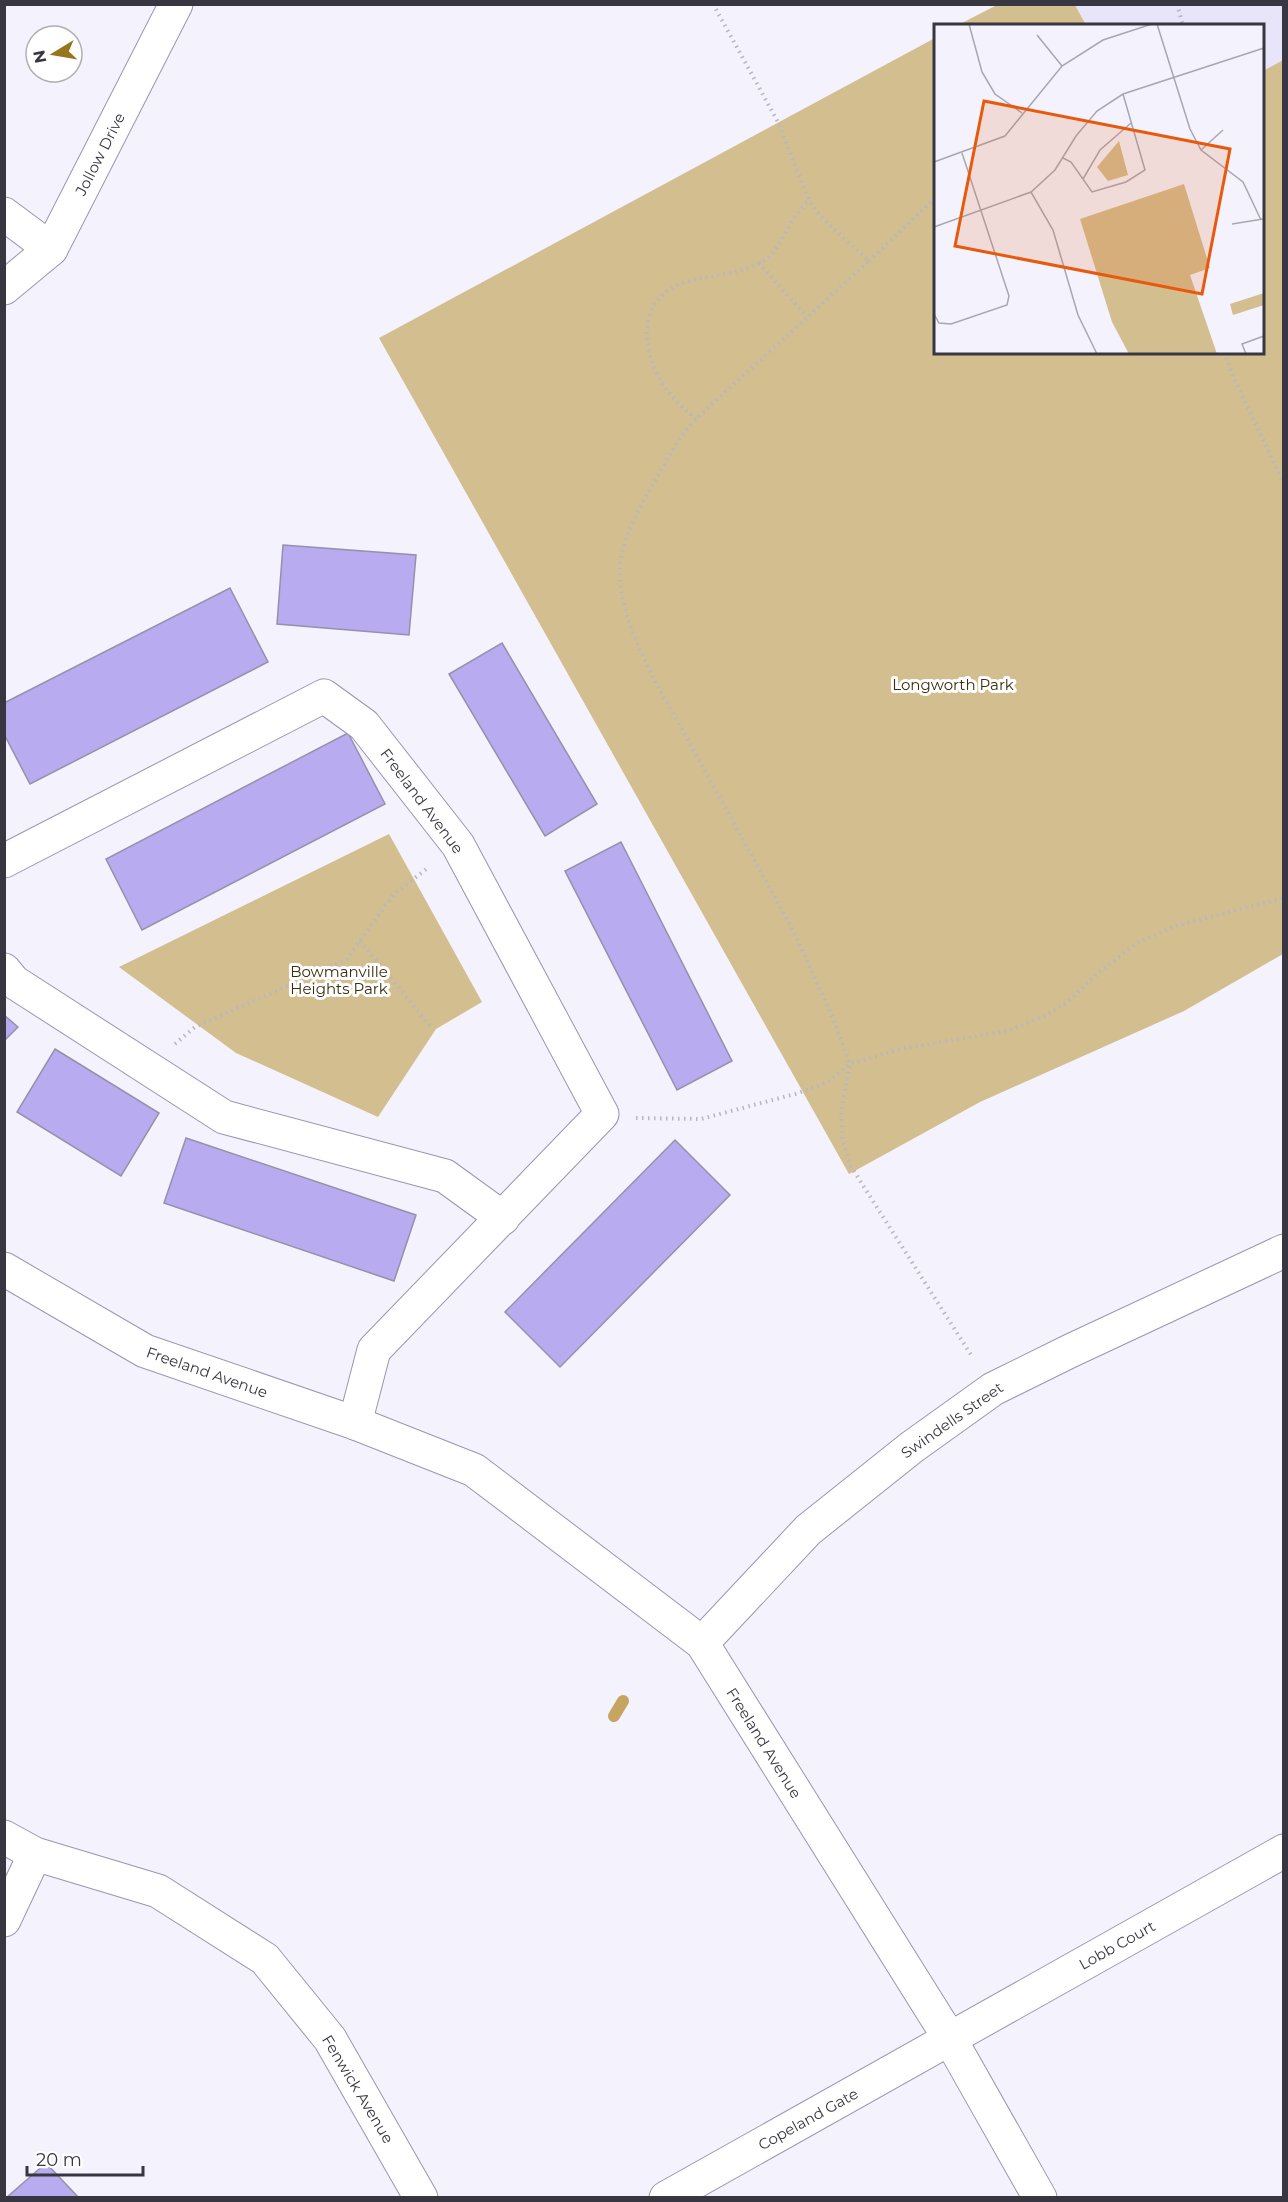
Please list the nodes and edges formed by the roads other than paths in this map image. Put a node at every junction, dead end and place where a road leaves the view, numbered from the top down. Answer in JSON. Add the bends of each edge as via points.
{"nodes":[{"id":1,"x":176,"y":4,"type":"edge"},
{"id":2,"x":4,"y":214,"type":"edge"},
{"id":3,"x":51,"y":249,"type":"junction"},
{"id":4,"x":4,"y":288,"type":"edge"},
{"id":5,"x":4,"y":861,"type":"edge"},
{"id":6,"x":4,"y":970,"type":"edge"},
{"id":7,"x":503,"y":1218,"type":"junction"},
{"id":8,"x":1284,"y":1251,"type":"edge"},
{"id":9,"x":4,"y":1269,"type":"edge"},
{"id":10,"x":354,"y":1423,"type":"junction"},
{"id":11,"x":702,"y":1643,"type":"junction"},
{"id":12,"x":4,"y":1837,"type":"edge"},
{"id":13,"x":1284,"y":1851,"type":"edge"},
{"id":14,"x":34,"y":1854,"type":"junction"},
{"id":15,"x":4,"y":1920,"type":"edge"},
{"id":16,"x":950,"y":2040,"type":"junction"},
{"id":17,"x":421,"y":2198,"type":"edge"},
{"id":18,"x":666,"y":2198,"type":"edge"},
{"id":19,"x":1040,"y":2198,"type":"edge"}],
"edges":[{"from":1,"to":3,"type":"street","name":"Jollow Drive"},
{"from":2,"to":3,"type":"street"},
{"from":3,"to":4,"type":"street","name":"Jollow Drive"},
{"from":5,"to":7,"type":"street","name":"Freeland Avenue","via":[[324,696],[364,725],[458,845],[602,1114]]},
{"from":6,"to":7,"type":"street","via":[[14,982],[224,1117],[445,1176]]},
{"from":7,"to":10,"type":"street","via":[[374,1350]]},
{"from":8,"to":11,"type":"street","name":"Swindells Street","via":[[993,1389],[808,1530]]},
{"from":9,"to":10,"type":"street","name":"Freeland Avenue","via":[[145,1351]]},
{"from":10,"to":11,"type":"street","name":"Freeland Avenue","via":[[474,1470]]},
{"from":11,"to":16,"type":"street","name":"Freeland Avenue"},
{"from":12,"to":14,"type":"street","name":"Fenwick Avenue"},
{"from":13,"to":16,"type":"street","name":"Lobb Court"},
{"from":14,"to":15,"type":"street"},
{"from":14,"to":17,"type":"street","name":"Fenwick Avenue","via":[[158,1891],[265,1959],[330,2039]]},
{"from":16,"to":18,"type":"street","name":"Copeland Gate"},
{"from":16,"to":19,"type":"street","name":"Freeland Avenue"}]}
